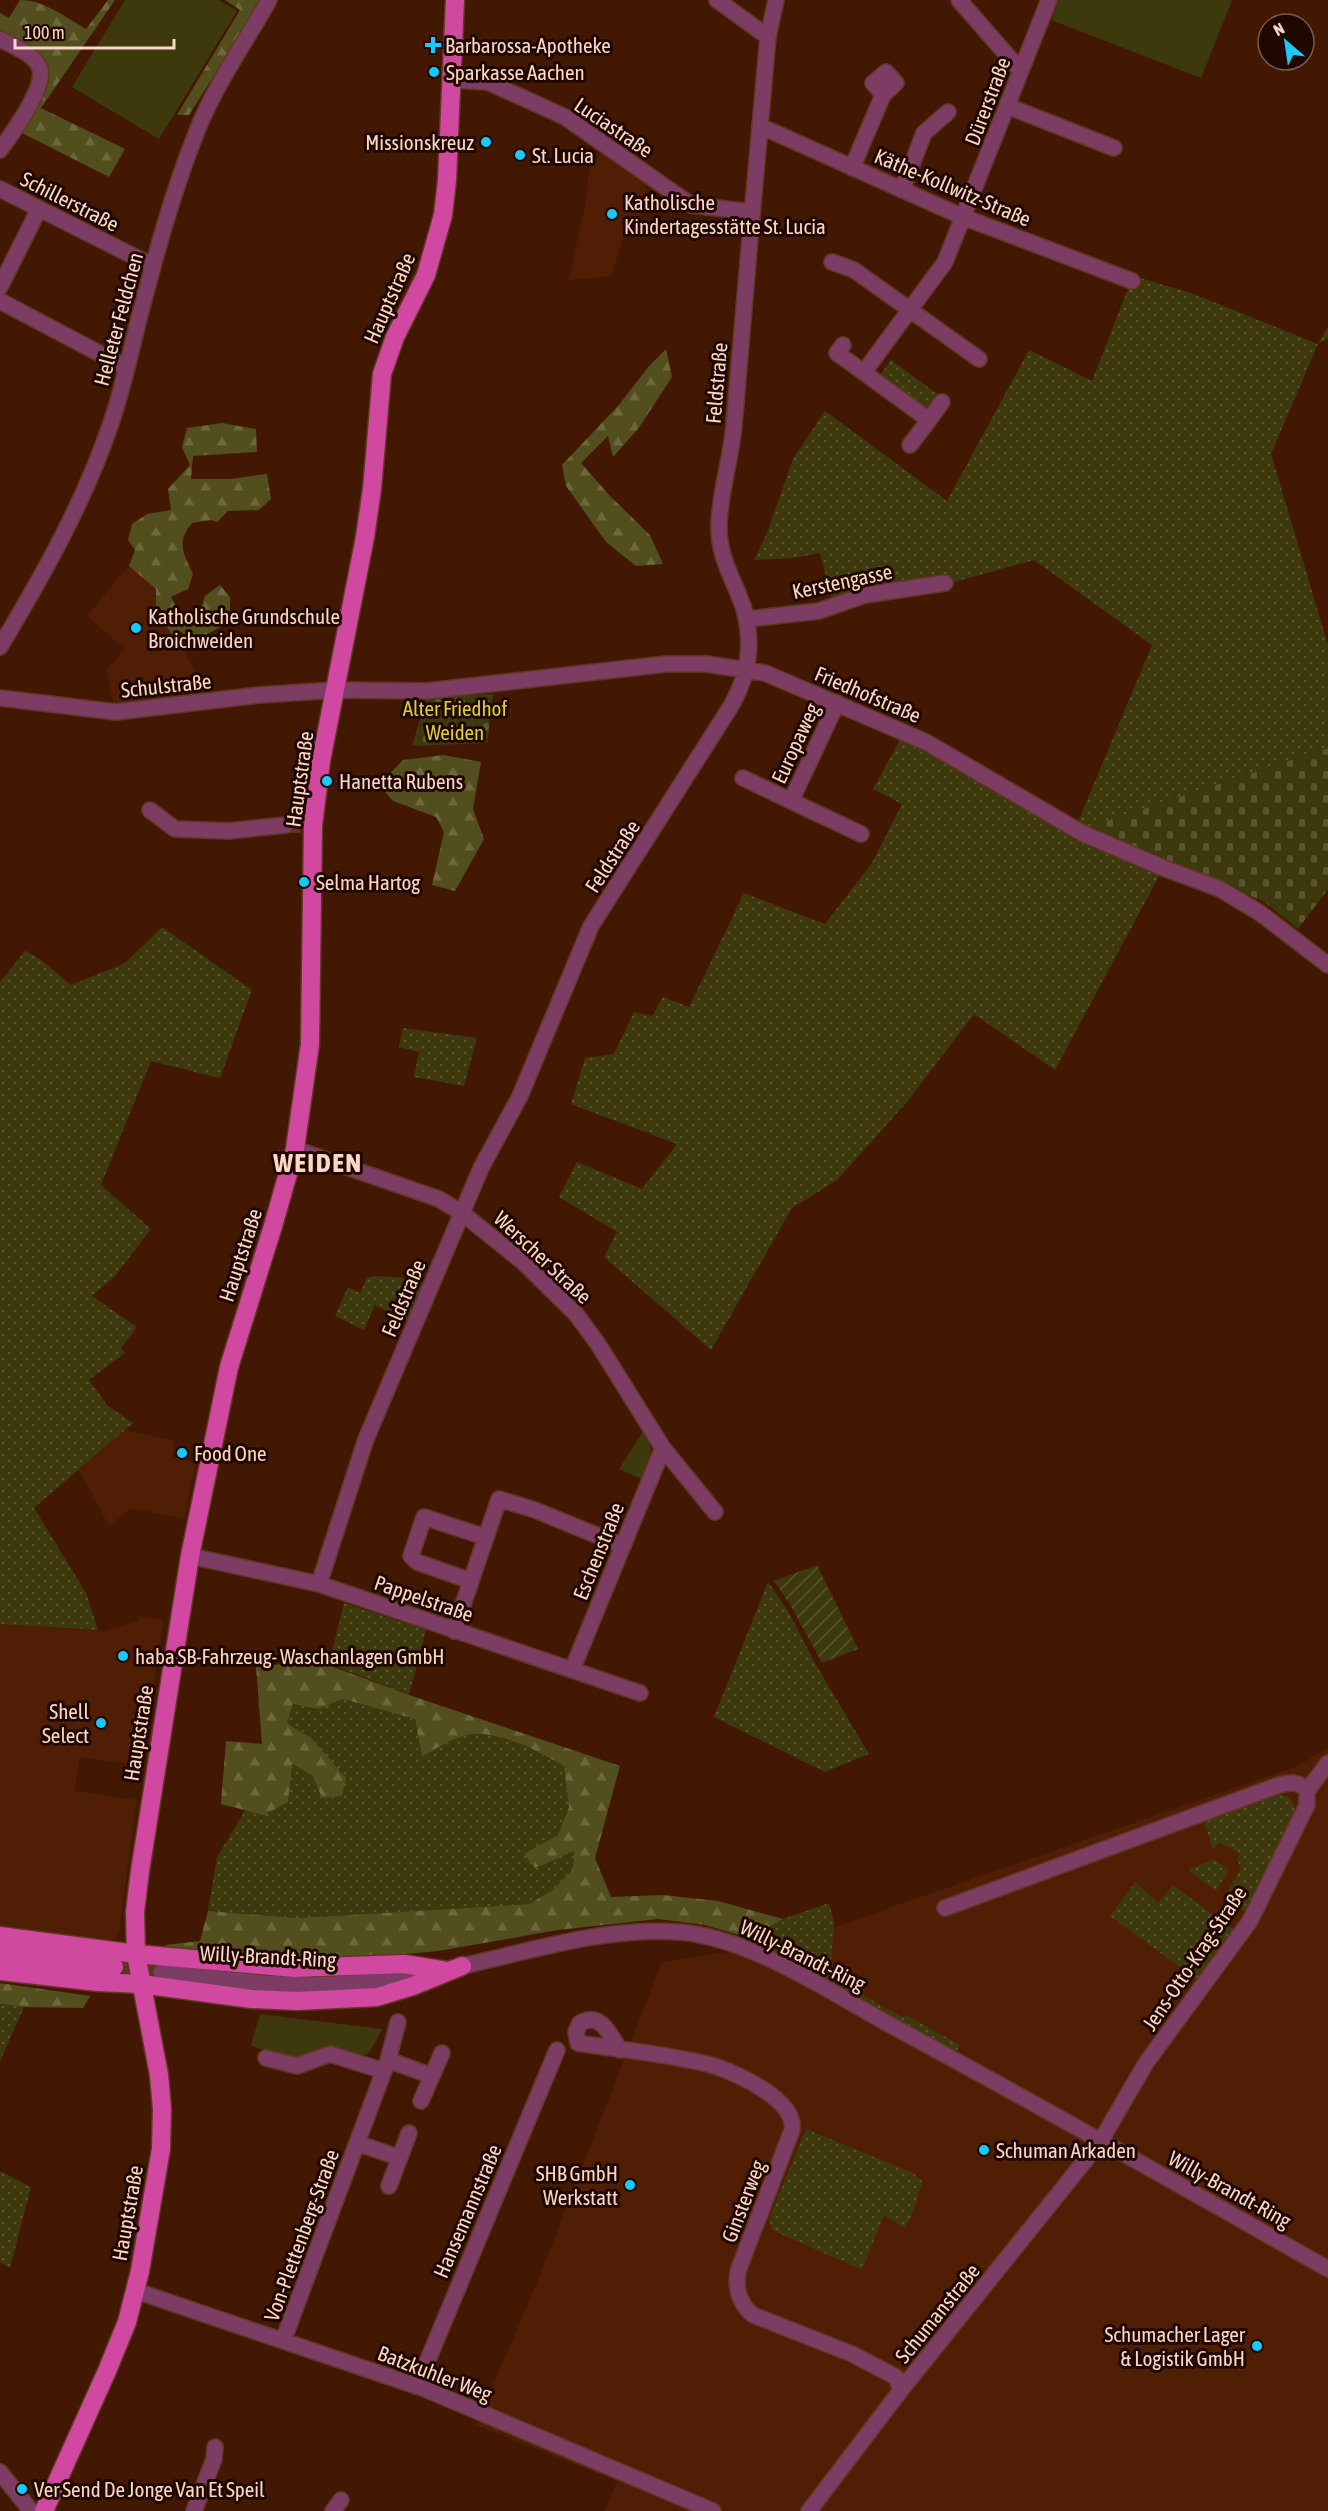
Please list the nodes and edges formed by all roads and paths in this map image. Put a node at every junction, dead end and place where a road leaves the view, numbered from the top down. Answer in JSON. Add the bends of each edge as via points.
{"nodes":[{"id":1,"x":269,"y":0,"type":"edge"},
{"id":2,"x":454,"y":0,"type":"edge"},
{"id":3,"x":717,"y":0,"type":"edge"},
{"id":4,"x":776,"y":0,"type":"edge"},
{"id":5,"x":959,"y":0,"type":"edge"},
{"id":6,"x":1048,"y":0,"type":"edge"},
{"id":7,"x":768,"y":37,"type":"junction"},
{"id":8,"x":0,"y":39,"type":"edge"},
{"id":9,"x":1021,"y":71,"type":"junction"},
{"id":10,"x":450,"y":80,"type":"junction"},
{"id":11,"x":883,"y":95,"type":"dead end"},
{"id":12,"x":1007,"y":106,"type":"junction"},
{"id":13,"x":948,"y":112,"type":"dead end"},
{"id":14,"x":760,"y":126,"type":"junction"},
{"id":15,"x":1114,"y":148,"type":"dead end"},
{"id":16,"x":0,"y":150,"type":"edge"},
{"id":17,"x":852,"y":168,"type":"junction"},
{"id":18,"x":0,"y":189,"type":"edge"},
{"id":19,"x":902,"y":190,"type":"junction"},
{"id":20,"x":39,"y":209,"type":"junction"},
{"id":21,"x":751,"y":212,"type":"junction"},
{"id":22,"x":963,"y":217,"type":"junction"},
{"id":23,"x":832,"y":262,"type":"dead end"},
{"id":24,"x":153,"y":266,"type":"junction"},
{"id":25,"x":1132,"y":281,"type":"dead end"},
{"id":26,"x":0,"y":287,"type":"edge"},
{"id":27,"x":0,"y":301,"type":"edge"},
{"id":28,"x":909,"y":311,"type":"junction"},
{"id":29,"x":843,"y":345,"type":"dead end"},
{"id":30,"x":980,"y":358,"type":"dead end"},
{"id":31,"x":127,"y":368,"type":"junction"},
{"id":32,"x":864,"y":372,"type":"junction"},
{"id":33,"x":942,"y":402,"type":"dead end"},
{"id":34,"x":929,"y":420,"type":"junction"},
{"id":35,"x":910,"y":445,"type":"dead end"},
{"id":36,"x":945,"y":583,"type":"dead end"},
{"id":37,"x":748,"y":619,"type":"junction"},
{"id":38,"x":0,"y":647,"type":"edge"},
{"id":39,"x":746,"y":670,"type":"junction"},
{"id":40,"x":336,"y":690,"type":"junction"},
{"id":41,"x":0,"y":698,"type":"edge"},
{"id":42,"x":837,"y":703,"type":"junction"},
{"id":43,"x":743,"y":778,"type":"dead end"},
{"id":44,"x":791,"y":801,"type":"junction"},
{"id":45,"x":150,"y":810,"type":"dead end"},
{"id":46,"x":286,"y":825,"type":"tunnel mouth"},
{"id":47,"x":861,"y":834,"type":"dead end"},
{"id":48,"x":1328,"y":965,"type":"edge"},
{"id":49,"x":295,"y":1149,"type":"junction"},
{"id":50,"x":462,"y":1213,"type":"junction"},
{"id":51,"x":663,"y":1448,"type":"junction"},
{"id":52,"x":715,"y":1512,"type":"dead end"},
{"id":53,"x":486,"y":1537,"type":"junction"},
{"id":54,"x":622,"y":1546,"type":"junction"},
{"id":55,"x":190,"y":1556,"type":"junction"},
{"id":56,"x":471,"y":1581,"type":"junction"},
{"id":57,"x":318,"y":1584,"type":"junction"},
{"id":58,"x":454,"y":1631,"type":"junction"},
{"id":59,"x":572,"y":1670,"type":"junction"},
{"id":60,"x":640,"y":1693,"type":"dead end"},
{"id":61,"x":1328,"y":1763,"type":"edge"},
{"id":62,"x":1307,"y":1791,"type":"junction"},
{"id":63,"x":945,"y":1908,"type":"dead end"},
{"id":64,"x":0,"y":1936,"type":"edge"},
{"id":65,"x":0,"y":1953,"type":"edge"},
{"id":66,"x":136,"y":1954,"type":"junction"},
{"id":67,"x":462,"y":1966,"type":"junction"},
{"id":68,"x":114,"y":1967,"type":"tunnel mouth"},
{"id":69,"x":442,"y":1970,"type":"junction"},
{"id":70,"x":0,"y":1971,"type":"edge"},
{"id":71,"x":161,"y":1971,"type":"tunnel mouth"},
{"id":72,"x":141,"y":1984,"type":"junction"},
{"id":73,"x":398,"y":2022,"type":"dead end"},
{"id":74,"x":557,"y":2050,"type":"dead end"},
{"id":75,"x":620,"y":2050,"type":"dead end"},
{"id":76,"x":442,"y":2053,"type":"dead end"},
{"id":77,"x":266,"y":2058,"type":"dead end"},
{"id":78,"x":386,"y":2065,"type":"junction"},
{"id":79,"x":432,"y":2076,"type":"junction"},
{"id":80,"x":421,"y":2101,"type":"dead end"},
{"id":81,"x":409,"y":2133,"type":"dead end"},
{"id":82,"x":1100,"y":2142,"type":"junction"},
{"id":83,"x":357,"y":2143,"type":"junction"},
{"id":84,"x":399,"y":2158,"type":"junction"},
{"id":85,"x":389,"y":2186,"type":"dead end"},
{"id":86,"x":1328,"y":2269,"type":"edge"},
{"id":87,"x":136,"y":2291,"type":"junction"},
{"id":88,"x":284,"y":2341,"type":"junction"},
{"id":89,"x":425,"y":2389,"type":"junction"},
{"id":90,"x":901,"y":2390,"type":"junction"},
{"id":91,"x":215,"y":2447,"type":"dead end"},
{"id":92,"x":0,"y":2472,"type":"edge"},
{"id":93,"x":31,"y":2511,"type":"edge"},
{"id":94,"x":44,"y":2511,"type":"edge"},
{"id":95,"x":194,"y":2511,"type":"edge"},
{"id":96,"x":713,"y":2511,"type":"edge"},
{"id":97,"x":809,"y":2511,"type":"edge"}],
"edges":[{"from":1,"to":24,"type":"street","name":"Helleter Feldchen","via":[[198,128]]},
{"from":2,"to":10,"type":"main road","name":"Hauptstraße"},
{"from":3,"to":7,"type":"street"},
{"from":4,"to":7,"type":"street","name":"Feldstraße"},
{"from":5,"to":9,"type":"street"},
{"from":6,"to":9,"type":"street","name":"Dürerstraße"},
{"from":7,"to":14,"type":"street","name":"Feldstraße"},
{"from":8,"to":16,"type":"street","via":[[31,56],[41,74],[24,113]]},
{"from":9,"to":12,"type":"street","name":"Dürerstraße"},
{"from":10,"to":21,"type":"street","name":"Luciastraße","via":[[488,82],[565,117],[691,205]]},
{"from":10,"to":40,"type":"main road","name":"Hauptstraße","via":[[443,215],[426,275],[395,337],[382,375],[372,489]]},
{"from":11,"to":17,"type":"street"},
{"from":12,"to":15,"type":"street"},
{"from":12,"to":22,"type":"street","name":"Dürerstraße"},
{"from":13,"to":19,"type":"street","via":[[924,133]]},
{"from":14,"to":17,"type":"street","name":"Käthe-Kollwitz-Straße"},
{"from":14,"to":21,"type":"street","name":"Feldstraße"},
{"from":17,"to":19,"type":"street","name":"Käthe-Kollwitz-Straße"},
{"from":18,"to":20,"type":"street","name":"Schillerstraße"},
{"from":19,"to":22,"type":"street","name":"Käthe-Kollwitz-Straße"},
{"from":20,"to":24,"type":"street","name":"Schillerstraße"},
{"from":20,"to":26,"type":"street"},
{"from":21,"to":37,"type":"street","name":"Feldstraße","via":[[733,429],[719,524],[722,555]]},
{"from":22,"to":25,"type":"street","name":"Käthe-Kollwitz-Straße"},
{"from":22,"to":28,"type":"street","name":"Dürerstraße","via":[[945,262]]},
{"from":23,"to":28,"type":"street","via":[[854,270]]},
{"from":24,"to":31,"type":"street","name":"Helleter Feldchen"},
{"from":27,"to":31,"type":"street"},
{"from":28,"to":30,"type":"street"},
{"from":28,"to":32,"type":"street","name":"Dürerstraße"},
{"from":29,"to":32,"type":"street","via":[[837,354]]},
{"from":31,"to":38,"type":"street","name":"Helleter Feldchen","via":[[93,472],[38,583]]},
{"from":32,"to":34,"type":"street"},
{"from":33,"to":34,"type":"street"},
{"from":34,"to":35,"type":"street"},
{"from":36,"to":37,"type":"street","name":"Kerstengasse","via":[[865,595],[819,611]]},
{"from":37,"to":39,"type":"street","name":"Feldstraße"},
{"from":39,"to":40,"type":"street","name":"Friedhofstraße","via":[[683,664],[427,691]]},
{"from":39,"to":42,"type":"street","name":"Friedhofstraße","via":[[765,673]]},
{"from":39,"to":50,"type":"street","name":"Feldstraße","via":[[725,716],[591,927],[520,1096]]},
{"from":40,"to":41,"type":"street","name":"Schulstraße","via":[[116,712]]},
{"from":40,"to":49,"type":"main road","name":"Hauptstraße","via":[[309,826],[310,1044]]},
{"from":42,"to":44,"type":"street","name":"Europaweg"},
{"from":42,"to":48,"type":"street","name":"Friedhofstraße","via":[[926,741],[1082,832],[1220,889],[1260,912]]},
{"from":43,"to":44,"type":"street","name":"Europaweg"},
{"from":44,"to":47,"type":"street","name":"Europaweg"},
{"from":45,"to":46,"type":"street","via":[[175,829],[228,831]]},
{"from":49,"to":50,"type":"street","name":"Werscher Straße","via":[[420,1191]]},
{"from":49,"to":55,"type":"main road","name":"Hauptstraße","via":[[229,1367]]},
{"from":50,"to":51,"type":"street","name":"Werscher Straße","via":[[523,1262],[576,1314]]},
{"from":50,"to":57,"type":"street","name":"Feldstraße","via":[[366,1439]]},
{"from":51,"to":52,"type":"street","name":"Werscher Straße"},
{"from":51,"to":54,"type":"street","name":"Eschenstraße"},
{"from":53,"to":54,"type":"street","via":[[499,1498]]},
{"from":53,"to":56,"type":"street"},
{"from":53,"to":56,"type":"street","via":[[424,1517],[411,1556],[417,1562]]},
{"from":54,"to":59,"type":"street","name":"Eschenstraße"},
{"from":55,"to":57,"type":"street","name":"Pappelstraße"},
{"from":55,"to":66,"type":"main road","name":"Hauptstraße","via":[[140,1871],[135,1912]]},
{"from":56,"to":58,"type":"street"},
{"from":57,"to":58,"type":"street","name":"Pappelstraße"},
{"from":58,"to":59,"type":"street","name":"Pappelstraße"},
{"from":59,"to":60,"type":"street","name":"Pappelstraße"},
{"from":61,"to":62,"type":"street","name":"Jens-Otto-Krag-Straße"},
{"from":62,"to":63,"type":"street","via":[[1290,1782],[1279,1785]]},
{"from":62,"to":82,"type":"street","name":"Jens-Otto-Krag-Straße","via":[[1307,1805],[1250,1921],[1146,2063]]},
{"from":64,"to":66,"type":"main road"},
{"from":65,"to":68,"type":"main road"},
{"from":66,"to":69,"type":"main road","via":[[294,1968],[404,1964]]},
{"from":66,"to":72,"type":"main road","name":"Hauptstraße"},
{"from":67,"to":69,"type":"street","name":"Willy-Brandt-Ring"},
{"from":67,"to":72,"type":"main road","via":[[395,1993],[347,2000],[252,1999]]},
{"from":67,"to":82,"type":"street","name":"Willy-Brandt-Ring","via":[[598,1937],[644,1932],[680,1932],[720,1940],[787,1969]]},
{"from":69,"to":71,"type":"street","name":"Willy-Brandt-Ring","via":[[305,1985],[241,1982]]},
{"from":70,"to":72,"type":"main road"},
{"from":72,"to":87,"type":"main road","name":"Hauptstraße","via":[[162,2109],[161,2149]]},
{"from":73,"to":78,"type":"street","name":"Von-Plettenberg-Straße"},
{"from":74,"to":89,"type":"street","name":"Hansemannstraße","via":[[425,2367]]},
{"from":75,"to":90,"type":"street","name":"Ginsterweg","via":[[720,2068],[769,2093],[788,2111],[792,2130],[738,2271],[738,2295],[753,2315],[852,2354],[896,2377]]},
{"from":76,"to":79,"type":"street"},
{"from":77,"to":78,"type":"street","via":[[297,2066],[330,2054]]},
{"from":78,"to":79,"type":"street"},
{"from":78,"to":83,"type":"street","name":"Von-Plettenberg-Straße"},
{"from":79,"to":80,"type":"street"},
{"from":81,"to":84,"type":"street"},
{"from":82,"to":86,"type":"street","name":"Willy-Brandt-Ring"},
{"from":82,"to":90,"type":"street","name":"Schumanstraße"},
{"from":83,"to":84,"type":"street","name":"Von-Plettenberg-Straße"},
{"from":83,"to":88,"type":"street","name":"Von-Plettenberg-Straße"},
{"from":84,"to":85,"type":"street"},
{"from":87,"to":88,"type":"street","name":"Batzkuhler Weg"},
{"from":87,"to":94,"type":"main road","name":"Hauptstraße","via":[[107,2371]]},
{"from":88,"to":89,"type":"street","name":"Batzkuhler Weg"},
{"from":89,"to":96,"type":"street","name":"Batzkuhler Weg"},
{"from":90,"to":97,"type":"street","name":"Schumanstraße"},
{"from":91,"to":95,"type":"street"},
{"from":92,"to":93,"type":"street"}]}
